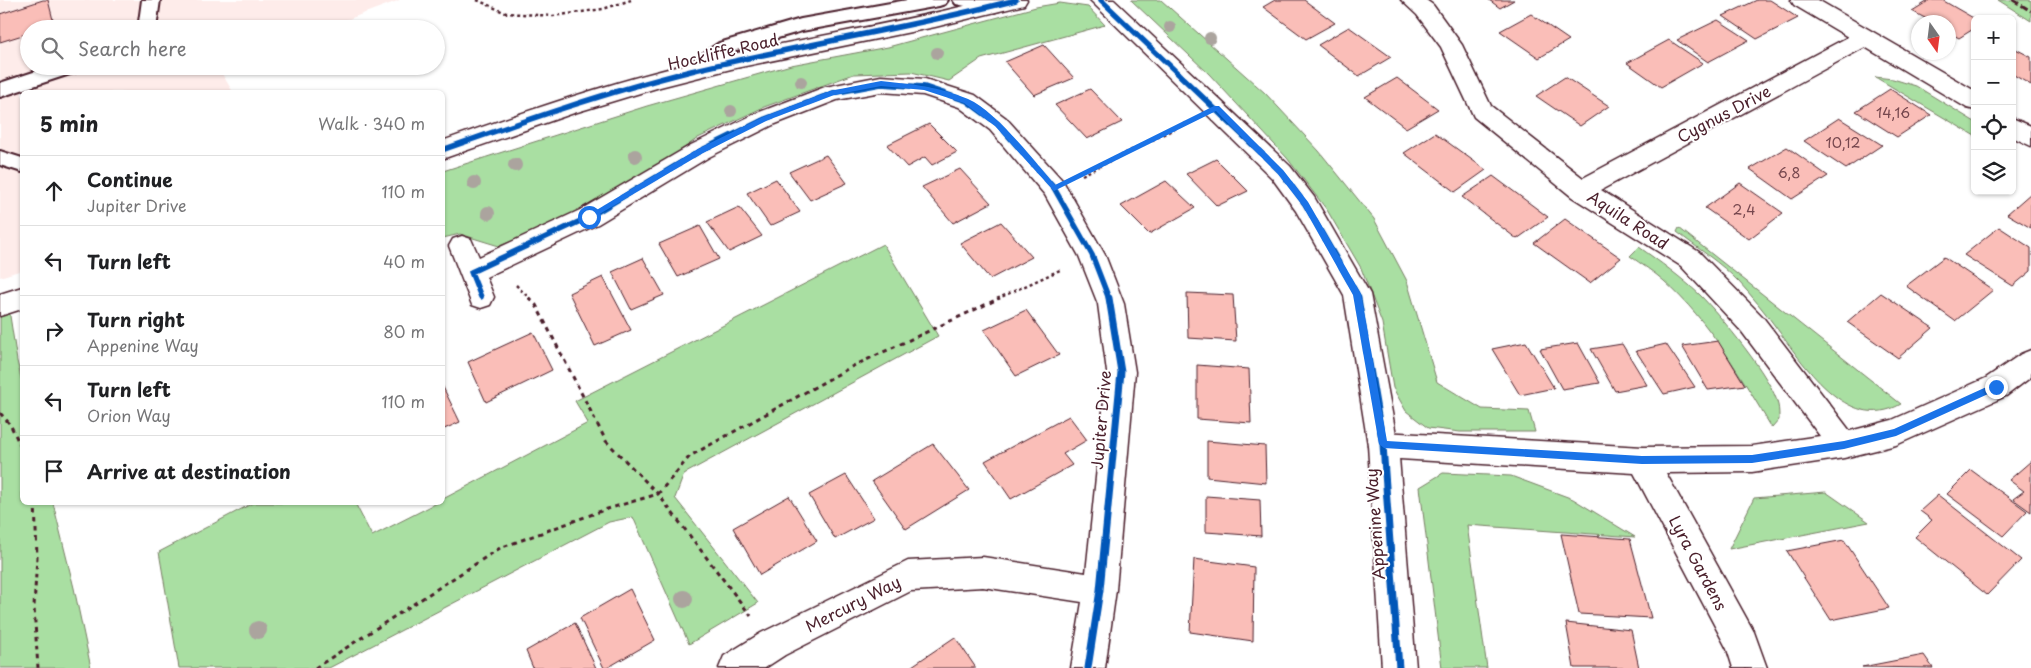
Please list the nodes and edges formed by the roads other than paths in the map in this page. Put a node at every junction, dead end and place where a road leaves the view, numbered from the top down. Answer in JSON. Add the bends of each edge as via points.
{"nodes":[{"id":1,"x":151,"y":0,"type":"edge"},
{"id":2,"x":940,"y":0,"type":"edge"},
{"id":3,"x":962,"y":0,"type":"edge"},
{"id":4,"x":1016,"y":0,"type":"edge"},
{"id":5,"x":1101,"y":0,"type":"edge"},
{"id":6,"x":1412,"y":0,"type":"edge"},
{"id":7,"x":1802,"y":0,"type":"edge"},
{"id":8,"x":994,"y":6,"type":"junction"},
{"id":9,"x":148,"y":20,"type":"edge"},
{"id":10,"x":1866,"y":38,"type":"junction"},
{"id":11,"x":691,"y":71,"type":"junction"},
{"id":12,"x":45,"y":75,"type":"edge"},
{"id":13,"x":0,"y":90,"type":"edge"},
{"id":14,"x":1971,"y":100,"type":"edge"},
{"id":15,"x":2016,"y":129,"type":"edge"},
{"id":16,"x":2031,"y":138,"type":"edge"},
{"id":17,"x":445,"y":149,"type":"edge"},
{"id":18,"x":0,"y":158,"type":"edge"},
{"id":19,"x":20,"y":164,"type":"edge"},
{"id":20,"x":1581,"y":190,"type":"junction"},
{"id":21,"x":462,"y":246,"type":"dead end"},
{"id":22,"x":482,"y":267,"type":"junction"},
{"id":23,"x":481,"y":297,"type":"dead end"},
{"id":24,"x":20,"y":299,"type":"edge"},
{"id":25,"x":0,"y":305,"type":"edge"},
{"id":26,"x":2031,"y":362,"type":"edge"},
{"id":27,"x":1384,"y":444,"type":"junction"},
{"id":28,"x":1844,"y":445,"type":"junction"},
{"id":29,"x":1642,"y":460,"type":"junction"},
{"id":30,"x":1100,"y":590,"type":"junction"},
{"id":31,"x":736,"y":668,"type":"edge"},
{"id":32,"x":1088,"y":668,"type":"edge"},
{"id":33,"x":1399,"y":668,"type":"edge"},
{"id":34,"x":1750,"y":668,"type":"edge"}],
"edges":[{"from":1,"to":9,"type":"lane"},
{"from":2,"to":11,"type":"lane","via":[[801,25],[726,47]]},
{"from":3,"to":8,"type":"lane"},
{"from":4,"to":8,"type":"street","name":"Hockliffe Road"},
{"from":5,"to":27,"type":"street","name":"Appenine Way","via":[[1281,172],[1306,204],[1357,294]]},
{"from":6,"to":20,"type":"street","name":"Aquila Road","via":[[1424,10],[1451,45],[1482,111]]},
{"from":7,"to":10,"type":"street"},
{"from":8,"to":11,"type":"street","name":"Hockliffe Road"},
{"from":10,"to":14,"type":"street"},
{"from":10,"to":20,"type":"street","name":"Cygnus Drive"},
{"from":11,"to":17,"type":"street","name":"Hockliffe Road","via":[[569,106]]},
{"from":12,"to":13,"type":"lane"},
{"from":15,"to":16,"type":"street"},
{"from":18,"to":19,"type":"lane"},
{"from":20,"to":28,"type":"street","name":"Aquila Road","via":[[1690,259],[1752,324]]},
{"from":21,"to":22,"type":"street"},
{"from":22,"to":23,"type":"street"},
{"from":22,"to":30,"type":"street","name":"Jupiter Drive","via":[[589,217],[700,151],[765,119],[832,93],[881,84],[925,88],[967,101],[998,124],[1054,188],[1092,255],[1111,304],[1121,372]]},
{"from":24,"to":25,"type":"street"},
{"from":26,"to":28,"type":"street","via":[[1996,387],[1896,432]]},
{"from":27,"to":29,"type":"street"},
{"from":27,"to":33,"type":"street","name":"Appenine Way"},
{"from":28,"to":29,"type":"street","via":[[1752,459]]},
{"from":29,"to":34,"type":"street","name":"Lyra Gardens","via":[[1742,643]]},
{"from":30,"to":31,"type":"street","name":"Mercury Way","via":[[984,572],[908,576],[773,644]]},
{"from":30,"to":32,"type":"street","name":"Jupiter Drive"}]}
